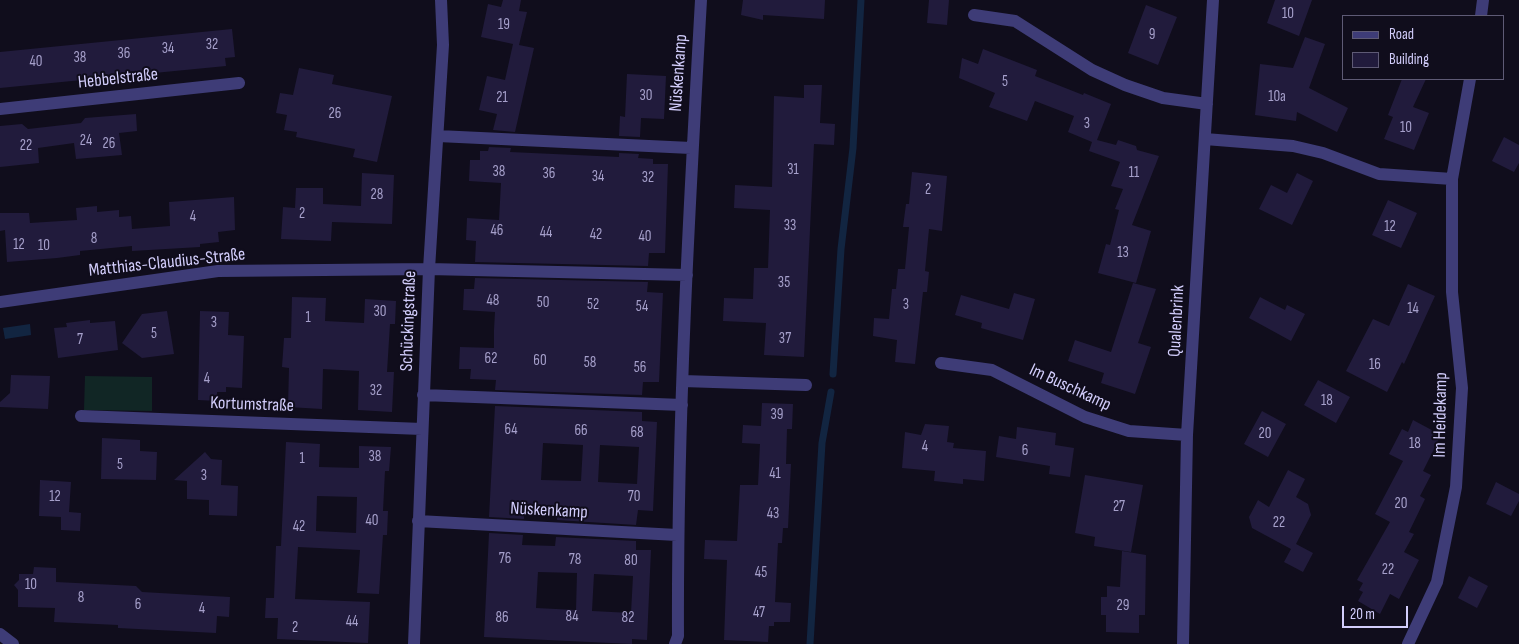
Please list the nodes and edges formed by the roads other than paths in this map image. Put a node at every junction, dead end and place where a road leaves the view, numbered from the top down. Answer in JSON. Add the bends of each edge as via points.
{"nodes":[{"id":1,"x":441,"y":0,"type":"edge"},
{"id":2,"x":701,"y":0,"type":"edge"},
{"id":3,"x":1213,"y":0,"type":"edge"},
{"id":4,"x":1483,"y":0,"type":"edge"},
{"id":5,"x":974,"y":15,"type":"dead end"},
{"id":6,"x":1481,"y":15,"type":"edge"},
{"id":7,"x":1470,"y":80,"type":"edge"},
{"id":8,"x":239,"y":83,"type":"dead end"},
{"id":9,"x":1207,"y":104,"type":"junction"},
{"id":10,"x":0,"y":109,"type":"edge"},
{"id":11,"x":438,"y":136,"type":"junction"},
{"id":12,"x":1205,"y":139,"type":"junction"},
{"id":13,"x":691,"y":148,"type":"junction"},
{"id":14,"x":1452,"y":179,"type":"junction"},
{"id":15,"x":428,"y":270,"type":"junction"},
{"id":16,"x":686,"y":275,"type":"junction"},
{"id":17,"x":0,"y":302,"type":"edge"},
{"id":18,"x":942,"y":363,"type":"dead end"},
{"id":19,"x":683,"y":381,"type":"junction"},
{"id":20,"x":806,"y":385,"type":"dead end"},
{"id":21,"x":423,"y":395,"type":"junction"},
{"id":22,"x":682,"y":405,"type":"junction"},
{"id":23,"x":81,"y":416,"type":"dead end"},
{"id":24,"x":422,"y":429,"type":"junction"},
{"id":25,"x":1187,"y":435,"type":"junction"},
{"id":26,"x":418,"y":521,"type":"junction"},
{"id":27,"x":678,"y":535,"type":"junction"},
{"id":28,"x":0,"y":634,"type":"edge"},
{"id":29,"x":13,"y":644,"type":"edge"},
{"id":30,"x":414,"y":644,"type":"edge"},
{"id":31,"x":675,"y":644,"type":"edge"},
{"id":32,"x":1182,"y":644,"type":"edge"},
{"id":33,"x":1408,"y":644,"type":"edge"}],
"edges":[{"from":1,"to":11,"type":"street","name":"Schückingstraße","via":[[443,45]]},
{"from":2,"to":13,"type":"street","name":"Nüskenkamp"},
{"from":3,"to":9,"type":"street","name":"Qualenbrink"},
{"from":4,"to":6,"type":"street"},
{"from":5,"to":9,"type":"street","via":[[1015,21],[1092,70],[1125,85],[1163,98]]},
{"from":7,"to":14,"type":"street","name":"Im Heidekamp"},
{"from":8,"to":10,"type":"street","name":"Hebbelstraße"},
{"from":9,"to":12,"type":"street","name":"Qualenbrink"},
{"from":11,"to":13,"type":"street"},
{"from":11,"to":15,"type":"street","name":"Schückingstraße"},
{"from":12,"to":14,"type":"street","via":[[1293,146],[1323,153],[1379,174]]},
{"from":12,"to":25,"type":"street","name":"Qualenbrink"},
{"from":13,"to":16,"type":"street","name":"Nüskenkamp"},
{"from":14,"to":33,"type":"street","name":"Im Heidekamp","via":[[1452,292],[1462,388],[1456,487],[1437,582]]},
{"from":15,"to":16,"type":"street"},
{"from":15,"to":17,"type":"street","name":"Matthias-Claudius-Straße","via":[[218,271]]},
{"from":15,"to":21,"type":"street","name":"Schückingstraße"},
{"from":16,"to":19,"type":"street","name":"Nüskenkamp"},
{"from":18,"to":25,"type":"street","name":"Im Buschkamp","via":[[992,370],[1085,418],[1129,431]]},
{"from":19,"to":20,"type":"street"},
{"from":19,"to":22,"type":"street","name":"Nüskenkamp"},
{"from":21,"to":22,"type":"street"},
{"from":21,"to":24,"type":"street","name":"Schückingstraße"},
{"from":22,"to":27,"type":"street","name":"Nüskenkamp"},
{"from":23,"to":24,"type":"street","name":"Kortumstraße"},
{"from":24,"to":26,"type":"street","name":"Schückingstraße"},
{"from":25,"to":32,"type":"street","name":"Qualenbrink"},
{"from":26,"to":27,"type":"street","name":"Nüskenkamp"},
{"from":26,"to":30,"type":"street","name":"Schückingstraße"},
{"from":27,"to":31,"type":"street","name":"Nüskenkamp","via":[[678,636]]},
{"from":28,"to":29,"type":"street"}]}
